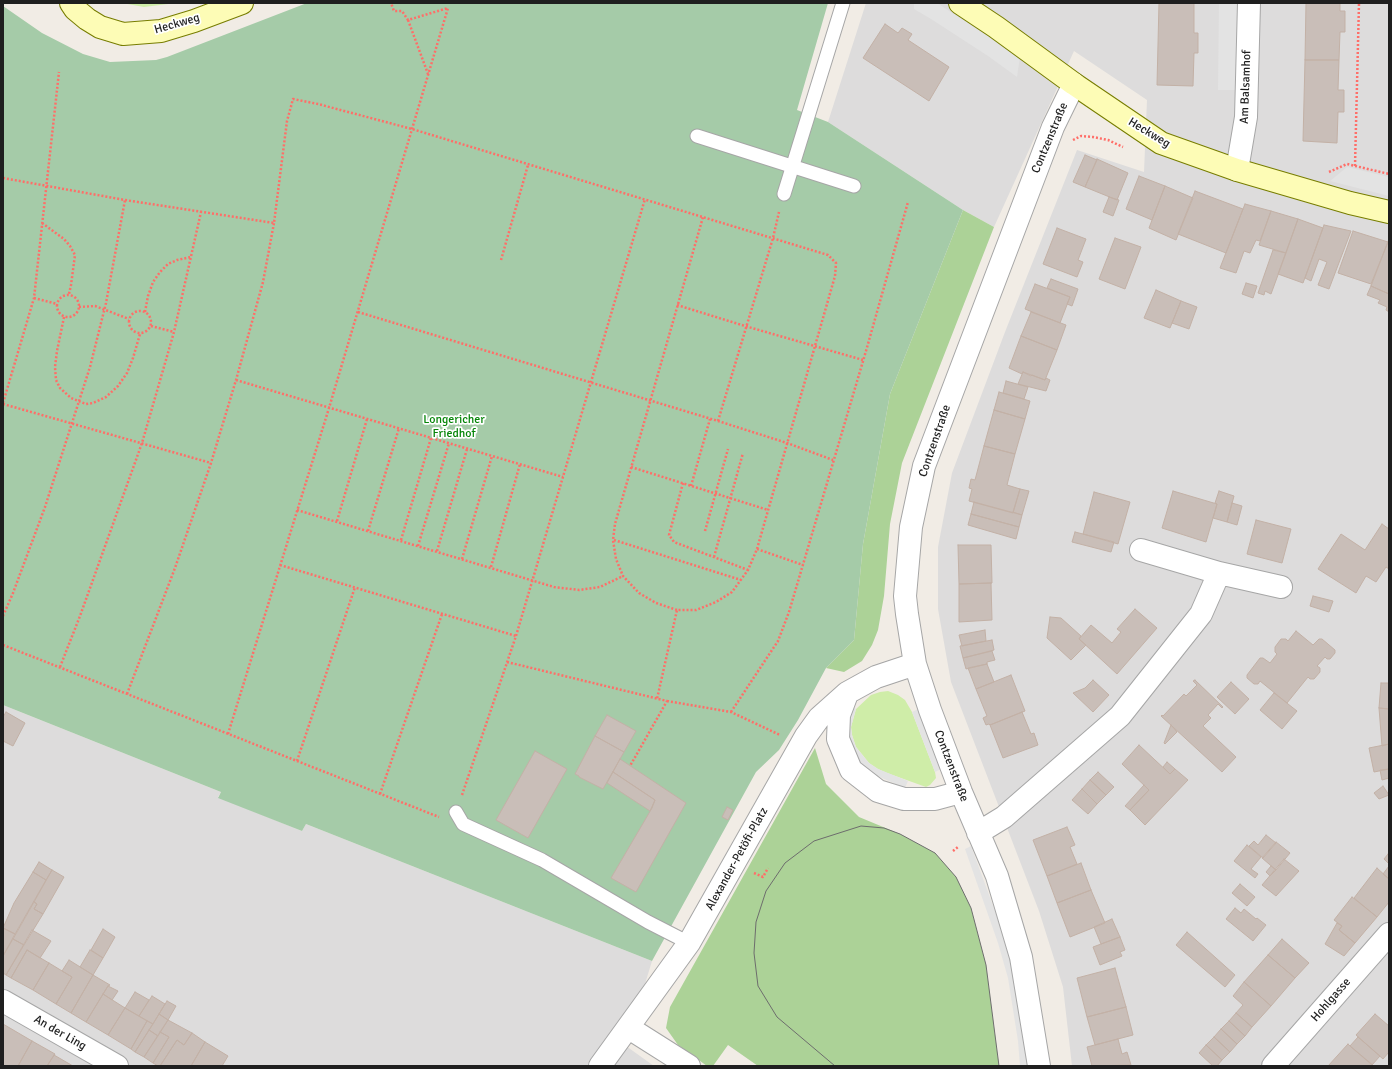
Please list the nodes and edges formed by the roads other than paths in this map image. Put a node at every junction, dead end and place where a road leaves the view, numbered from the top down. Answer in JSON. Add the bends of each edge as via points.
{"nodes":[{"id":1,"x":71,"y":3,"type":"edge"},
{"id":2,"x":242,"y":3,"type":"edge"},
{"id":3,"x":843,"y":3,"type":"edge"},
{"id":4,"x":960,"y":3,"type":"edge"},
{"id":5,"x":1249,"y":3,"type":"edge"},
{"id":6,"x":1074,"y":84,"type":"junction"},
{"id":7,"x":697,"y":136,"type":"dead end"},
{"id":8,"x":792,"y":166,"type":"junction"},
{"id":9,"x":1236,"y":170,"type":"junction"},
{"id":10,"x":854,"y":186,"type":"dead end"},
{"id":11,"x":784,"y":194,"type":"road end"},
{"id":12,"x":1389,"y":212,"type":"edge"},
{"id":13,"x":1141,"y":550,"type":"dead end"},
{"id":14,"x":1219,"y":573,"type":"junction"},
{"id":15,"x":1281,"y":587,"type":"dead end"},
{"id":16,"x":915,"y":664,"type":"junction"},
{"id":17,"x":847,"y":693,"type":"junction"},
{"id":18,"x":961,"y":792,"type":"junction"},
{"id":19,"x":456,"y":812,"type":"road end"},
{"id":20,"x":978,"y":833,"type":"junction"},
{"id":21,"x":1389,"y":934,"type":"edge"},
{"id":22,"x":690,"y":943,"type":"junction"},
{"id":23,"x":3,"y":1001,"type":"edge"},
{"id":24,"x":628,"y":1028,"type":"junction"},
{"id":25,"x":117,"y":1066,"type":"edge"},
{"id":26,"x":600,"y":1066,"type":"edge"},
{"id":27,"x":689,"y":1066,"type":"edge"},
{"id":28,"x":1039,"y":1066,"type":"edge"},
{"id":29,"x":1273,"y":1066,"type":"edge"}],
"edges":[{"from":1,"to":2,"type":"street","name":"Heckweg","via":[[87,19],[100,27],[123,34],[161,30]]},
{"from":3,"to":8,"type":"lane"},
{"from":4,"to":6,"type":"street","name":"Heckweg"},
{"from":5,"to":9,"type":"street","name":"Am Balsamhof","via":[[1246,117]]},
{"from":6,"to":9,"type":"street","name":"Heckweg","via":[[1161,143]]},
{"from":6,"to":16,"type":"street","name":"Contzenstraße","via":[[1053,127],[924,466],[911,527],[905,596]]},
{"from":7,"to":8,"type":"lane"},
{"from":8,"to":10,"type":"lane"},
{"from":8,"to":11,"type":"lane"},
{"from":9,"to":12,"type":"street","name":"Heckweg"},
{"from":13,"to":14,"type":"street"},
{"from":14,"to":15,"type":"street"},
{"from":14,"to":20,"type":"street","via":[[1201,614],[1120,716],[1004,817]]},
{"from":16,"to":17,"type":"street","name":"Alexander-Petöfi-Platz","via":[[876,677]]},
{"from":16,"to":18,"type":"street","name":"Contzenstraße"},
{"from":17,"to":18,"type":"street","via":[[839,715],[838,739],[851,770],[878,792],[904,799],[935,799]]},
{"from":17,"to":22,"type":"street","name":"Alexander-Petöfi-Platz","via":[[819,718],[808,732]]},
{"from":18,"to":20,"type":"street","name":"Contzenstraße"},
{"from":19,"to":22,"type":"lane","via":[[463,824],[542,860],[648,922]]},
{"from":20,"to":28,"type":"street","name":"Contzenstraße","via":[[997,876],[1021,957]]},
{"from":21,"to":29,"type":"street","name":"Hohlgasse"},
{"from":22,"to":24,"type":"street","name":"Alexander-Petöfi-Platz"},
{"from":23,"to":25,"type":"street","name":"An der Ling"},
{"from":24,"to":26,"type":"street","name":"Alexander-Petöfi-Platz"},
{"from":24,"to":27,"type":"street"}]}
